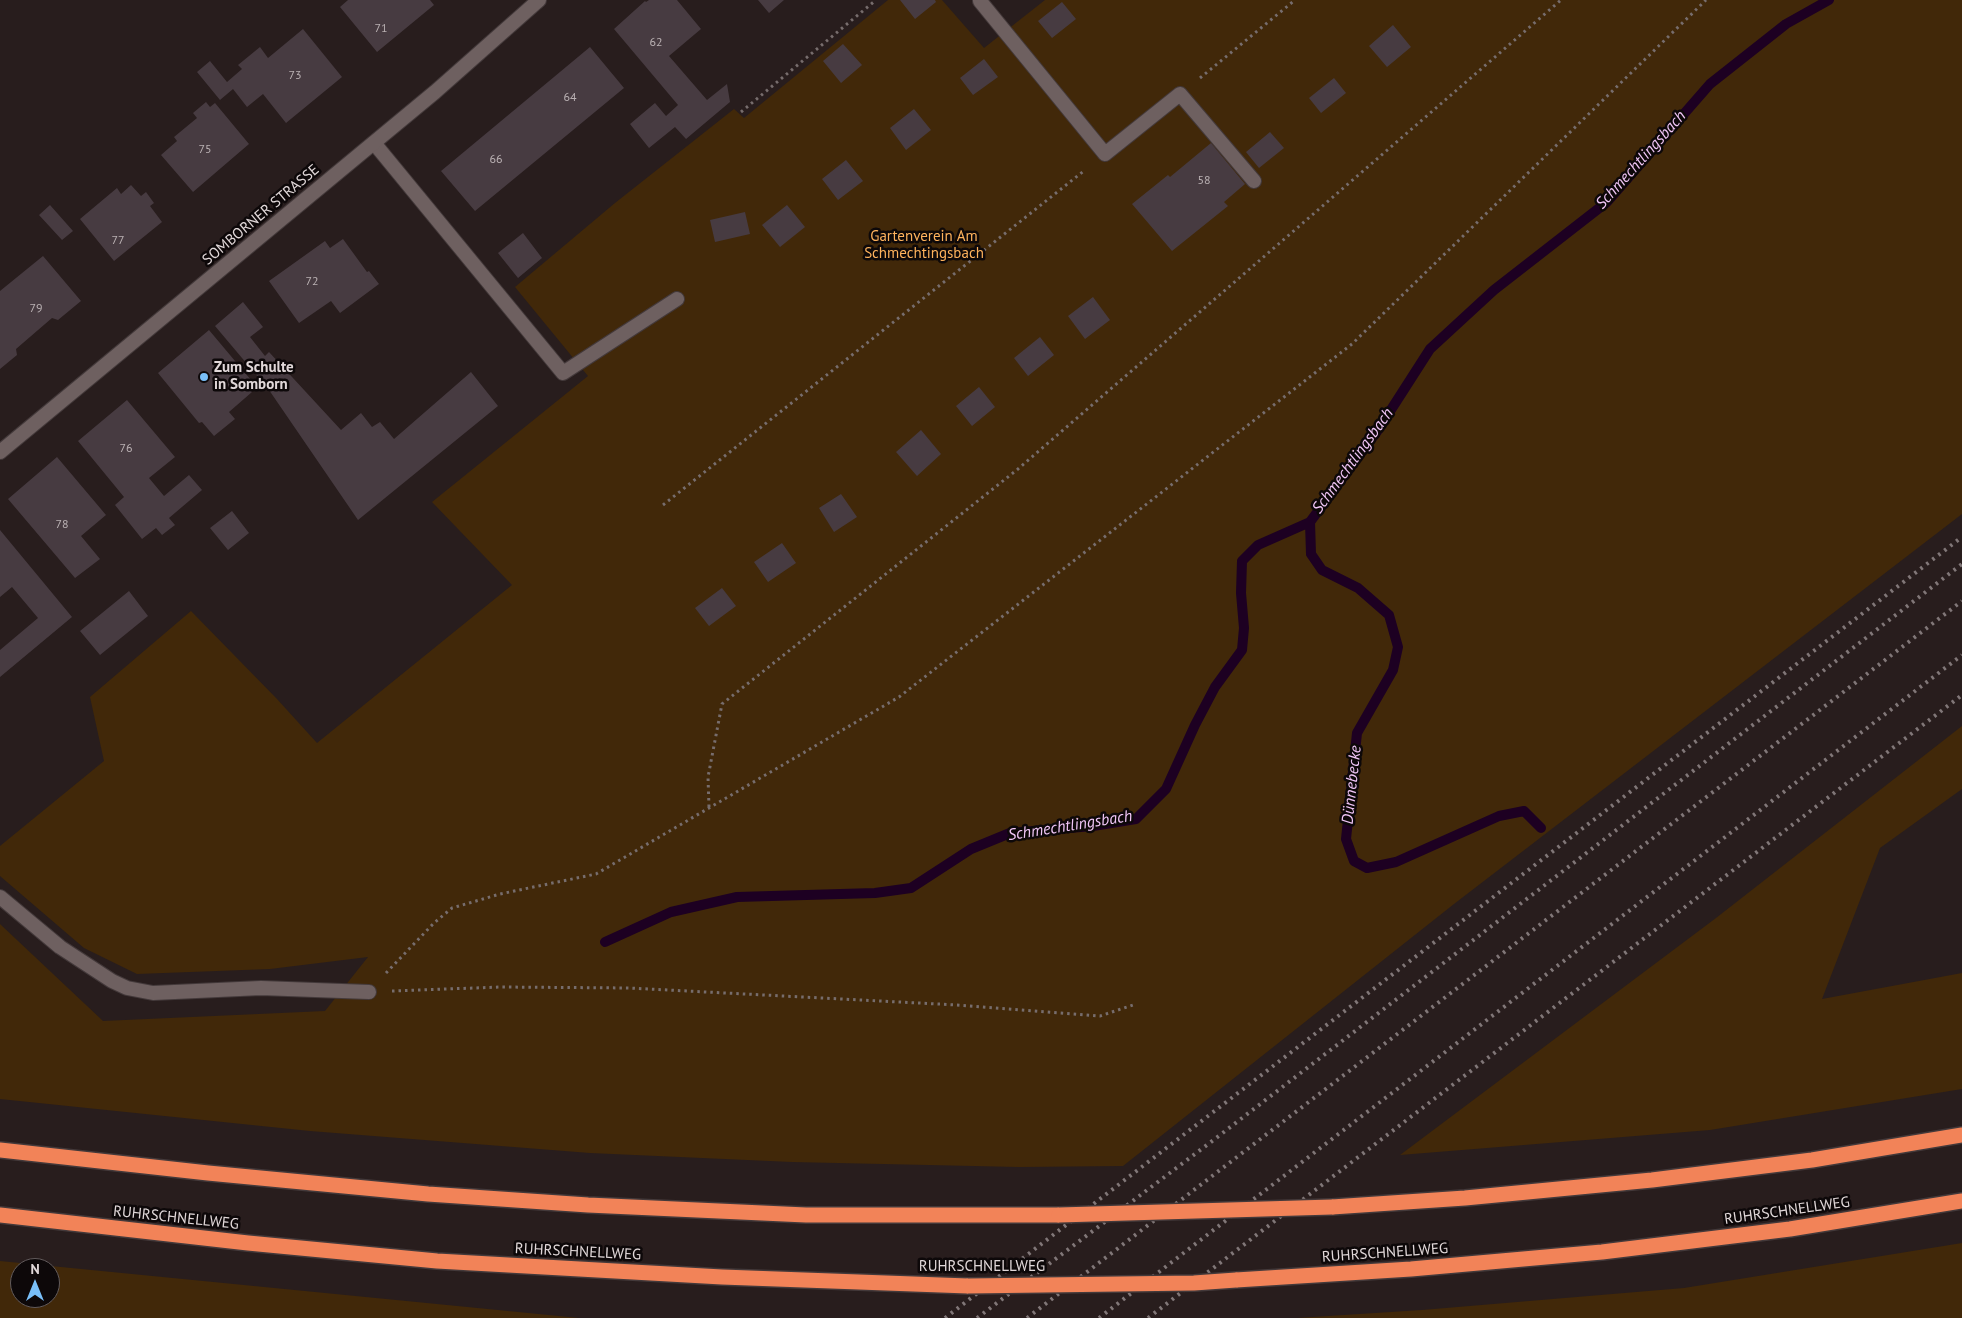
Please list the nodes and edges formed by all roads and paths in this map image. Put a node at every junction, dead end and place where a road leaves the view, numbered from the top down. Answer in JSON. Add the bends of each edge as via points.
{"nodes":[{"id":1,"x":539,"y":0,"type":"edge"},
{"id":2,"x":876,"y":0,"type":"edge"},
{"id":3,"x":981,"y":0,"type":"edge"},
{"id":4,"x":1295,"y":0,"type":"edge"},
{"id":5,"x":1561,"y":0,"type":"edge"},
{"id":6,"x":1706,"y":0,"type":"edge"},
{"id":7,"x":1180,"y":94,"type":"junction"},
{"id":8,"x":741,"y":112,"type":"dead end"},
{"id":9,"x":374,"y":143,"type":"junction"},
{"id":10,"x":1105,"y":154,"type":"junction"},
{"id":11,"x":1254,"y":181,"type":"dead end"},
{"id":12,"x":677,"y":299,"type":"dead end"},
{"id":13,"x":0,"y":452,"type":"edge"},
{"id":14,"x":663,"y":505,"type":"dead end"},
{"id":15,"x":710,"y":807,"type":"junction"},
{"id":16,"x":0,"y":897,"type":"edge"},
{"id":17,"x":369,"y":992,"type":"junction"},
{"id":18,"x":1133,"y":1005,"type":"dead end"},
{"id":19,"x":1962,"y":1135,"type":"edge"},
{"id":20,"x":0,"y":1150,"type":"edge"},
{"id":21,"x":1962,"y":1201,"type":"edge"},
{"id":22,"x":0,"y":1215,"type":"edge"}],
"edges":[{"from":1,"to":9,"type":"street","name":"SOMBORNER STRASSE"},
{"from":2,"to":8,"type":"path"},
{"from":3,"to":10,"type":"street"},
{"from":4,"to":7,"type":"path"},
{"from":5,"to":15,"type":"path","via":[[1018,469],[722,704],[708,777]]},
{"from":6,"to":15,"type":"path","via":[[1352,344],[899,697]]},
{"from":7,"to":10,"type":"street"},
{"from":7,"to":11,"type":"street"},
{"from":9,"to":12,"type":"street","via":[[563,373]]},
{"from":9,"to":13,"type":"street","name":"SOMBORNER STRASSE"},
{"from":10,"to":14,"type":"path"},
{"from":15,"to":17,"type":"path","via":[[596,874],[500,894],[452,908]]},
{"from":16,"to":17,"type":"street","via":[[60,947],[112,982],[127,988],[153,993],[261,988]]},
{"from":17,"to":18,"type":"path","via":[[501,987],[629,988],[1100,1016]]},
{"from":19,"to":20,"type":"highway","bridge":true,"via":[[1812,1160],[1465,1198],[1332,1207],[1059,1216],[806,1216],[588,1205],[428,1194]]},
{"from":21,"to":22,"type":"highway","name":"RUHRSCHNELLWEG","bridge":true,"via":[[1780,1230],[1488,1263],[1175,1283],[968,1286],[703,1276],[437,1260]]}]}
